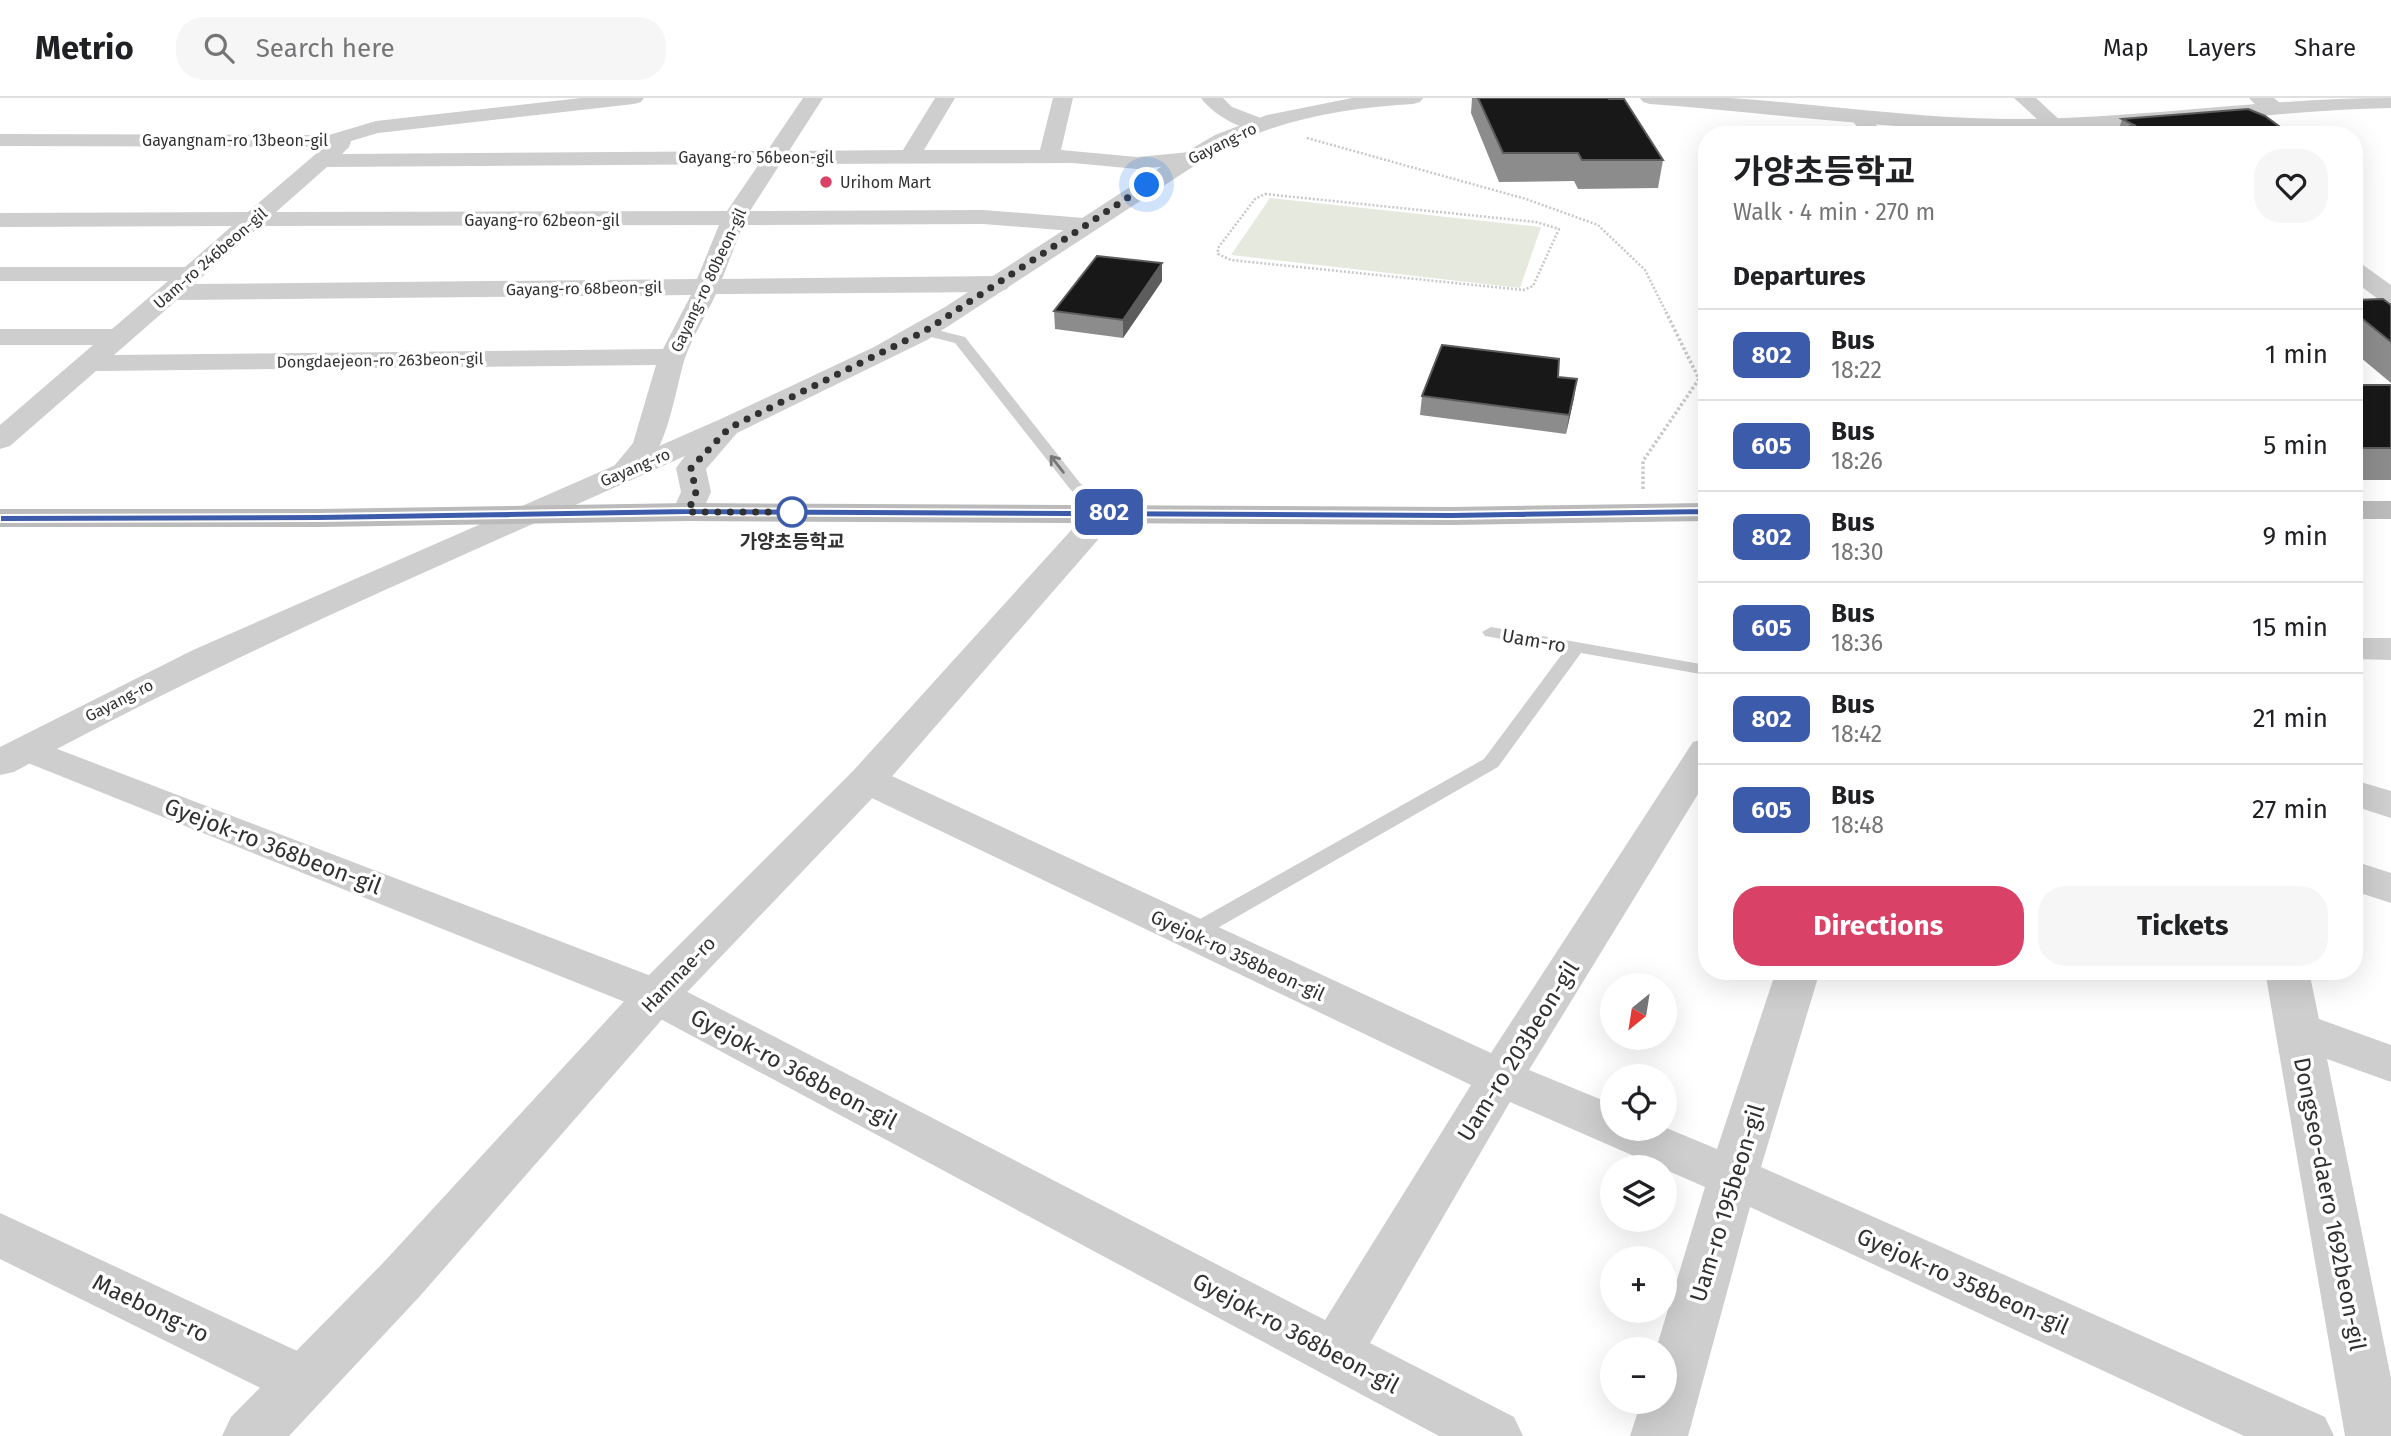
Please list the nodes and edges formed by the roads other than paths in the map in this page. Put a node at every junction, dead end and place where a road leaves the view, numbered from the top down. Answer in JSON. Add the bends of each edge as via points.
{"nodes":[{"id":1,"x":634,"y":98,"type":"edge"},
{"id":2,"x":813,"y":98,"type":"edge"},
{"id":3,"x":945,"y":98,"type":"edge"},
{"id":4,"x":1063,"y":98,"type":"edge"},
{"id":5,"x":1211,"y":98,"type":"edge"},
{"id":6,"x":1413,"y":98,"type":"edge"},
{"id":7,"x":1650,"y":98,"type":"edge"},
{"id":8,"x":2024,"y":98,"type":"edge"},
{"id":9,"x":2265,"y":102,"type":"edge"},
{"id":10,"x":2391,"y":102,"type":"edge"},
{"id":11,"x":1757,"y":103,"type":"edge"},
{"id":12,"x":386,"y":105,"type":"dead end"},
{"id":13,"x":1860,"y":118,"type":"junction"},
{"id":14,"x":1259,"y":124,"type":"junction"},
{"id":15,"x":2055,"y":125,"type":"junction"},
{"id":16,"x":1867,"y":126,"type":"edge"},
{"id":17,"x":352,"y":135,"type":"junction"},
{"id":18,"x":0,"y":140,"type":"edge"},
{"id":19,"x":910,"y":156,"type":"junction"},
{"id":20,"x":776,"y":157,"type":"junction"},
{"id":21,"x":1049,"y":157,"type":"junction"},
{"id":22,"x":1190,"y":158,"type":"junction"},
{"id":23,"x":322,"y":160,"type":"junction"},
{"id":24,"x":733,"y":219,"type":"junction"},
{"id":25,"x":0,"y":220,"type":"edge"},
{"id":26,"x":252,"y":221,"type":"junction"},
{"id":27,"x":1084,"y":225,"type":"junction"},
{"id":28,"x":0,"y":274,"type":"edge"},
{"id":29,"x":191,"y":274,"type":"junction"},
{"id":30,"x":2363,"y":277,"type":"edge"},
{"id":31,"x":998,"y":284,"type":"junction"},
{"id":32,"x":706,"y":287,"type":"junction"},
{"id":33,"x":170,"y":292,"type":"junction"},
{"id":34,"x":2391,"y":297,"type":"edge"},
{"id":35,"x":925,"y":331,"type":"junction"},
{"id":36,"x":0,"y":337,"type":"edge"},
{"id":37,"x":118,"y":337,"type":"junction"},
{"id":38,"x":671,"y":357,"type":"junction"},
{"id":39,"x":88,"y":363,"type":"junction"},
{"id":40,"x":13,"y":417,"type":"edge"},
{"id":41,"x":729,"y":428,"type":"junction"},
{"id":42,"x":0,"y":440,"type":"edge"},
{"id":43,"x":625,"y":471,"type":"junction"},
{"id":44,"x":2363,"y":510,"type":"edge"},
{"id":45,"x":2391,"y":510,"type":"edge"},
{"id":46,"x":688,"y":512,"type":"junction"},
{"id":47,"x":1105,"y":512,"type":"junction"},
{"id":48,"x":1698,"y":512,"type":"edge"},
{"id":49,"x":527,"y":514,"type":"junction"},
{"id":50,"x":0,"y":518,"type":"edge"},
{"id":51,"x":1491,"y":632,"type":"dead end"},
{"id":52,"x":1577,"y":647,"type":"junction"},
{"id":53,"x":2363,"y":649,"type":"edge"},
{"id":54,"x":2391,"y":649,"type":"edge"},
{"id":55,"x":1698,"y":669,"type":"edge"},
{"id":56,"x":13,"y":756,"type":"edge"},
{"id":57,"x":1698,"y":763,"type":"edge"},
{"id":58,"x":867,"y":780,"type":"junction"},
{"id":59,"x":2363,"y":796,"type":"edge"},
{"id":60,"x":2391,"y":805,"type":"edge"},
{"id":61,"x":2363,"y":879,"type":"edge"},
{"id":62,"x":2391,"y":889,"type":"edge"},
{"id":63,"x":1192,"y":933,"type":"junction"},
{"id":64,"x":1795,"y":980,"type":"edge"},
{"id":65,"x":2289,"y":980,"type":"edge"},
{"id":66,"x":656,"y":996,"type":"junction"},
{"id":67,"x":2297,"y":1029,"type":"junction"},
{"id":68,"x":2391,"y":1064,"type":"edge"},
{"id":69,"x":1500,"y":1078,"type":"junction"},
{"id":70,"x":1600,"y":1120,"type":"edge"},
{"id":71,"x":1648,"y":1141,"type":"edge"},
{"id":72,"x":1733,"y":1177,"type":"junction"},
{"id":73,"x":0,"y":1235,"type":"edge"},
{"id":74,"x":1334,"y":1354,"type":"junction"},
{"id":75,"x":303,"y":1381,"type":"junction"},
{"id":76,"x":251,"y":1436,"type":"edge"},
{"id":77,"x":1494,"y":1436,"type":"edge"},
{"id":78,"x":1659,"y":1436,"type":"edge"},
{"id":79,"x":2305,"y":1436,"type":"edge"},
{"id":80,"x":2374,"y":1436,"type":"edge"}],
"edges":[{"from":1,"to":17,"type":"street","name":"Gayangnam-ro 13beon-gil","via":[[376,127]]},
{"from":2,"to":20,"type":"street","name":"Gayang-ro 80beon-gil"},
{"from":3,"to":19,"type":"street"},
{"from":4,"to":21,"type":"street"},
{"from":5,"to":14,"type":"street","via":[[1226,111]]},
{"from":6,"to":14,"type":"street","name":"Gayang-ro"},
{"from":7,"to":11,"type":"street"},
{"from":8,"to":15,"type":"street"},
{"from":9,"to":10,"type":"street"},
{"from":9,"to":15,"type":"street"},
{"from":11,"to":13,"type":"street"},
{"from":12,"to":17,"type":"street","name":"Uam-ro 246beon-gil"},
{"from":13,"to":15,"type":"street"},
{"from":13,"to":16,"type":"street"},
{"from":14,"to":22,"type":"street","name":"Gayang-ro"},
{"from":17,"to":18,"type":"street","name":"Gayangnam-ro 13beon-gil","via":[[330,141]]},
{"from":17,"to":23,"type":"street","name":"Uam-ro 246beon-gil"},
{"from":19,"to":20,"type":"street","name":"Gayang-ro 56beon-gil"},
{"from":19,"to":21,"type":"street","name":"Gayang-ro 56beon-gil"},
{"from":20,"to":23,"type":"street","name":"Gayang-ro 56beon-gil"},
{"from":20,"to":24,"type":"street","name":"Gayang-ro 80beon-gil"},
{"from":21,"to":22,"type":"street","name":"Gayang-ro 56beon-gil","via":[[1137,163]]},
{"from":22,"to":27,"type":"street","name":"Gayang-ro"},
{"from":23,"to":26,"type":"street","name":"Uam-ro 246beon-gil"},
{"from":24,"to":26,"type":"street","name":"Gayang-ro 62beon-gil"},
{"from":24,"to":27,"type":"street","name":"Gayang-ro 62beon-gil","via":[[983,217]]},
{"from":24,"to":32,"type":"street","name":"Gayang-ro 80beon-gil"},
{"from":25,"to":26,"type":"street","name":"Gayang-ro 62beon-gil"},
{"from":26,"to":29,"type":"street","name":"Uam-ro 246beon-gil"},
{"from":27,"to":31,"type":"street","name":"Gayang-ro"},
{"from":28,"to":29,"type":"street"},
{"from":29,"to":33,"type":"street","name":"Uam-ro 246beon-gil"},
{"from":30,"to":34,"type":"street"},
{"from":31,"to":32,"type":"street","name":"Gayang-ro 68beon-gil"},
{"from":31,"to":35,"type":"street","name":"Gayang-ro"},
{"from":32,"to":33,"type":"street","name":"Gayang-ro 68beon-gil"},
{"from":32,"to":38,"type":"street","name":"Gayang-ro 80beon-gil"},
{"from":33,"to":37,"type":"street","name":"Uam-ro 246beon-gil"},
{"from":35,"to":41,"type":"street","name":"Gayang-ro"},
{"from":47,"to":35,"type":"lane","one_way":true,"via":[[1074,485],[960,340]]},
{"from":36,"to":37,"type":"street"},
{"from":37,"to":39,"type":"street","name":"Uam-ro 246beon-gil"},
{"from":38,"to":39,"type":"street","name":"Dongdaejeon-ro 263beon-gil"},
{"from":38,"to":43,"type":"street","name":"Gayang-ro 80beon-gil","via":[[647,445]]},
{"from":39,"to":40,"type":"street","name":"Uam-ro 246beon-gil"},
{"from":40,"to":42,"type":"street","name":"Uam-ro 246beon-gil"},
{"from":41,"to":43,"type":"street","name":"Gayang-ro"},
{"from":41,"to":46,"type":"street","via":[[691,468],[696,492]]},
{"from":43,"to":49,"type":"street","name":"Gayang-ro"},
{"from":44,"to":45,"type":"main road"},
{"from":46,"to":47,"type":"main road"},
{"from":46,"to":49,"type":"main road"},
{"from":47,"to":48,"type":"main road","via":[[1452,516]]},
{"from":47,"to":58,"type":"street","name":"Hamnae-ro"},
{"from":49,"to":50,"type":"main road"},
{"from":49,"to":56,"type":"street","name":"Gayang-ro","via":[[159,679]]},
{"from":51,"to":52,"type":"lane","name":"Uam-ro"},
{"from":52,"to":55,"type":"lane"},
{"from":52,"to":63,"type":"lane","via":[[1491,763]]},
{"from":53,"to":54,"type":"street"},
{"from":56,"to":66,"type":"street","name":"Gyejok-ro 368beon-gil"},
{"from":57,"to":69,"type":"street","name":"Uam-ro 203beon-gil"},
{"from":58,"to":63,"type":"street","name":"Gyejok-ro 358beon-gil"},
{"from":58,"to":66,"type":"street","name":"Hamnae-ro"},
{"from":59,"to":60,"type":"street"},
{"from":61,"to":62,"type":"street"},
{"from":63,"to":69,"type":"street","name":"Gyejok-ro 358beon-gil"},
{"from":64,"to":72,"type":"street","name":"Uam-ro 195beon-gil"},
{"from":65,"to":67,"type":"street","name":"Dongseo-daero 1692beon-gil"},
{"from":66,"to":74,"type":"street","name":"Gyejok-ro 368beon-gil"},
{"from":66,"to":75,"type":"street","name":"Hamnae-ro","via":[[401,1280]]},
{"from":67,"to":68,"type":"street"},
{"from":67,"to":80,"type":"street","name":"Dongseo-daero 1692beon-gil"},
{"from":69,"to":70,"type":"street","name":"Gyejok-ro 358beon-gil"},
{"from":69,"to":74,"type":"street","name":"Uam-ro 203beon-gil"},
{"from":71,"to":72,"type":"street","name":"Gyejok-ro 358beon-gil"},
{"from":72,"to":78,"type":"street","name":"Uam-ro 195beon-gil"},
{"from":72,"to":79,"type":"street","name":"Gyejok-ro 358beon-gil"},
{"from":73,"to":75,"type":"street","name":"Maebong-ro"},
{"from":74,"to":77,"type":"street","name":"Gyejok-ro 368beon-gil"},
{"from":75,"to":76,"type":"street","name":"Hamnae-ro"}]}
